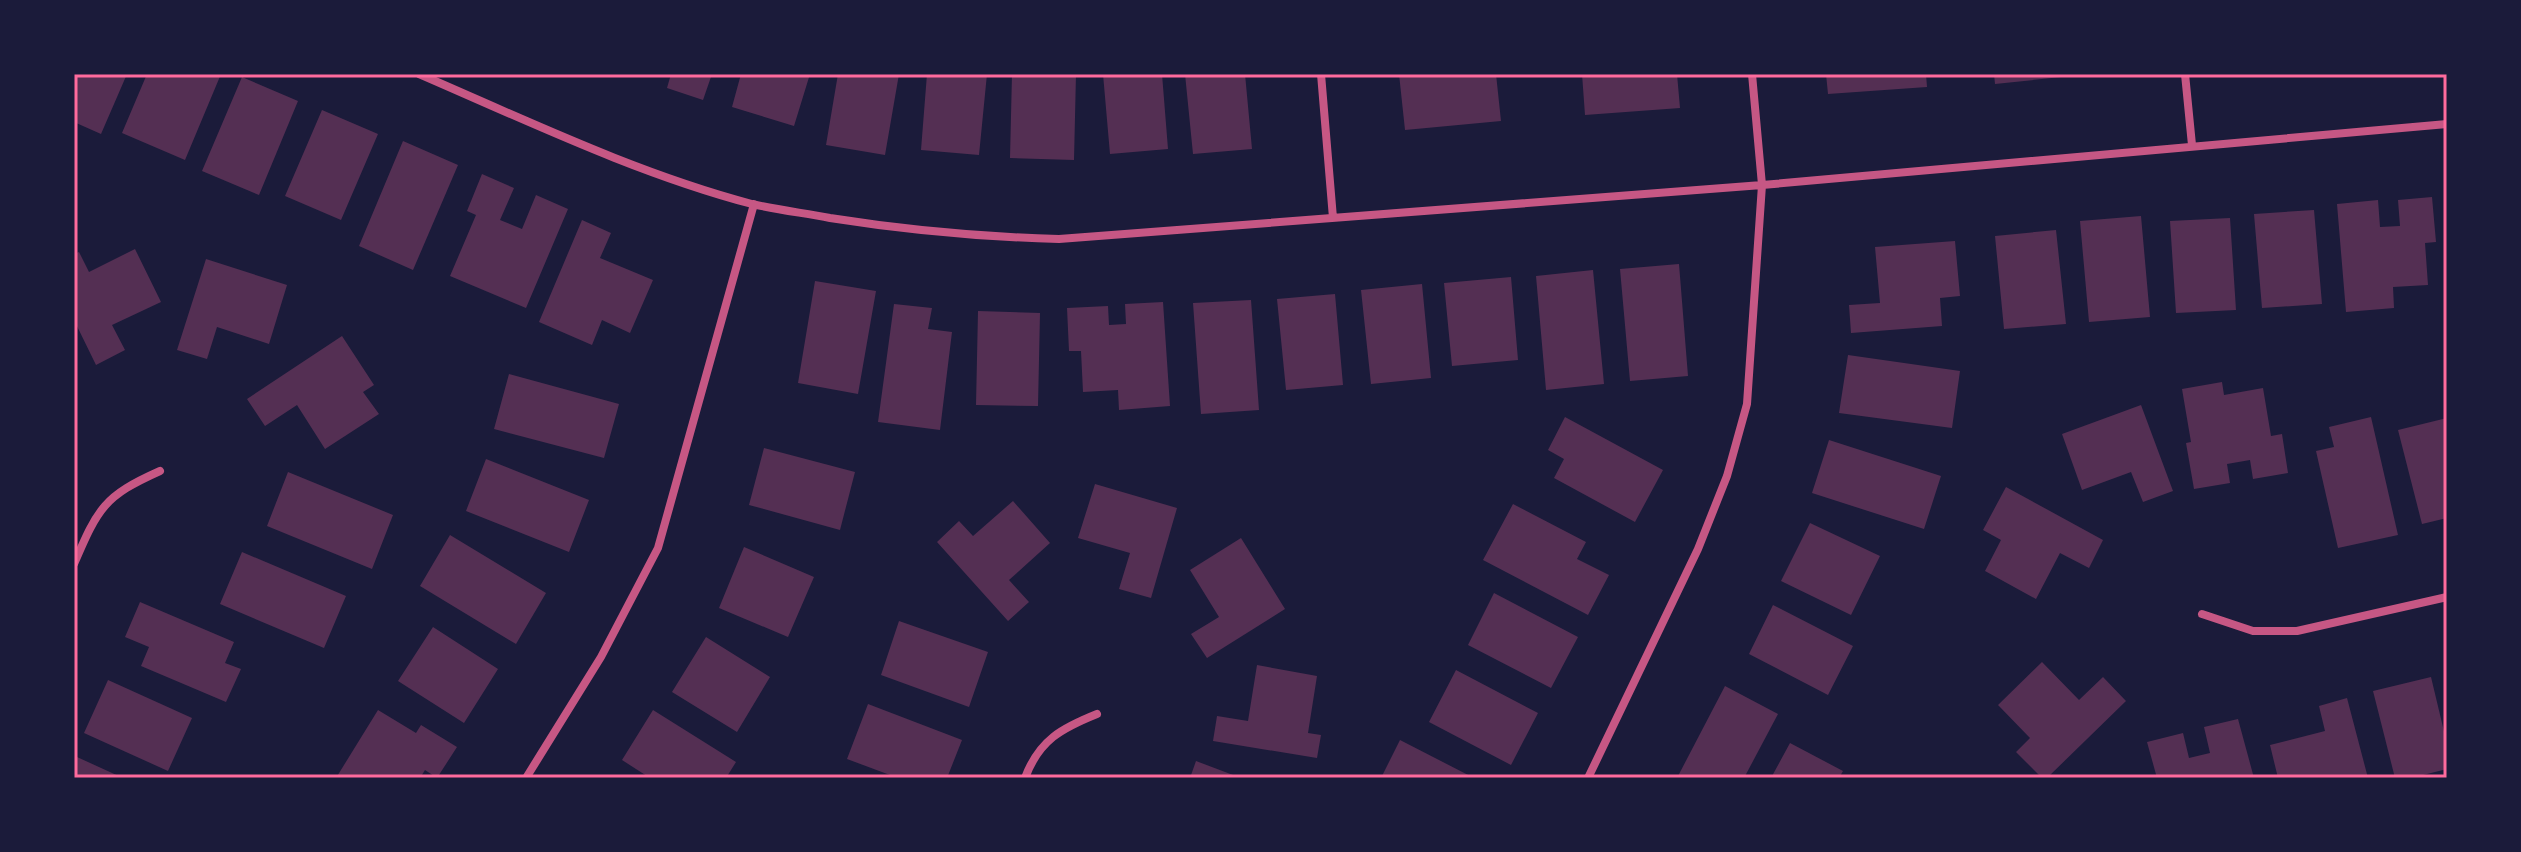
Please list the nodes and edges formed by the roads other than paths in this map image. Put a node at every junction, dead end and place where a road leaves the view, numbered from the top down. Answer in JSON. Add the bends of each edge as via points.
{"nodes":[{"id":1,"x":419,"y":74,"type":"edge"},
{"id":2,"x":1321,"y":74,"type":"edge"},
{"id":3,"x":1752,"y":74,"type":"edge"},
{"id":4,"x":2185,"y":74,"type":"edge"},
{"id":5,"x":2447,"y":124,"type":"edge"},
{"id":6,"x":2192,"y":145,"type":"junction"},
{"id":7,"x":1762,"y":185,"type":"junction"},
{"id":8,"x":754,"y":204,"type":"junction"},
{"id":9,"x":1333,"y":218,"type":"junction"},
{"id":10,"x":160,"y":471,"type":"dead end"},
{"id":11,"x":74,"y":564,"type":"edge"},
{"id":12,"x":2447,"y":597,"type":"edge"},
{"id":13,"x":2202,"y":614,"type":"dead end"},
{"id":14,"x":1097,"y":714,"type":"dead end"},
{"id":15,"x":526,"y":778,"type":"edge"},
{"id":16,"x":1025,"y":778,"type":"edge"},
{"id":17,"x":1588,"y":778,"type":"edge"}],
"edges":[{"from":1,"to":8,"type":"street","via":[[619,158]]},
{"from":2,"to":9,"type":"street"},
{"from":3,"to":7,"type":"street"},
{"from":4,"to":6,"type":"street"},
{"from":5,"to":6,"type":"street"},
{"from":6,"to":7,"type":"street"},
{"from":7,"to":9,"type":"street"},
{"from":7,"to":17,"type":"street","via":[[1747,404],[1727,476],[1698,549]]},
{"from":8,"to":9,"type":"street","via":[[910,230],[1045,239]]},
{"from":8,"to":15,"type":"street","via":[[658,548],[601,657]]},
{"from":10,"to":11,"type":"street","via":[[126,486],[106,503]]},
{"from":12,"to":13,"type":"street","via":[[2297,631],[2253,631]]},
{"from":14,"to":16,"type":"street","via":[[1062,728],[1042,747]]}]}
